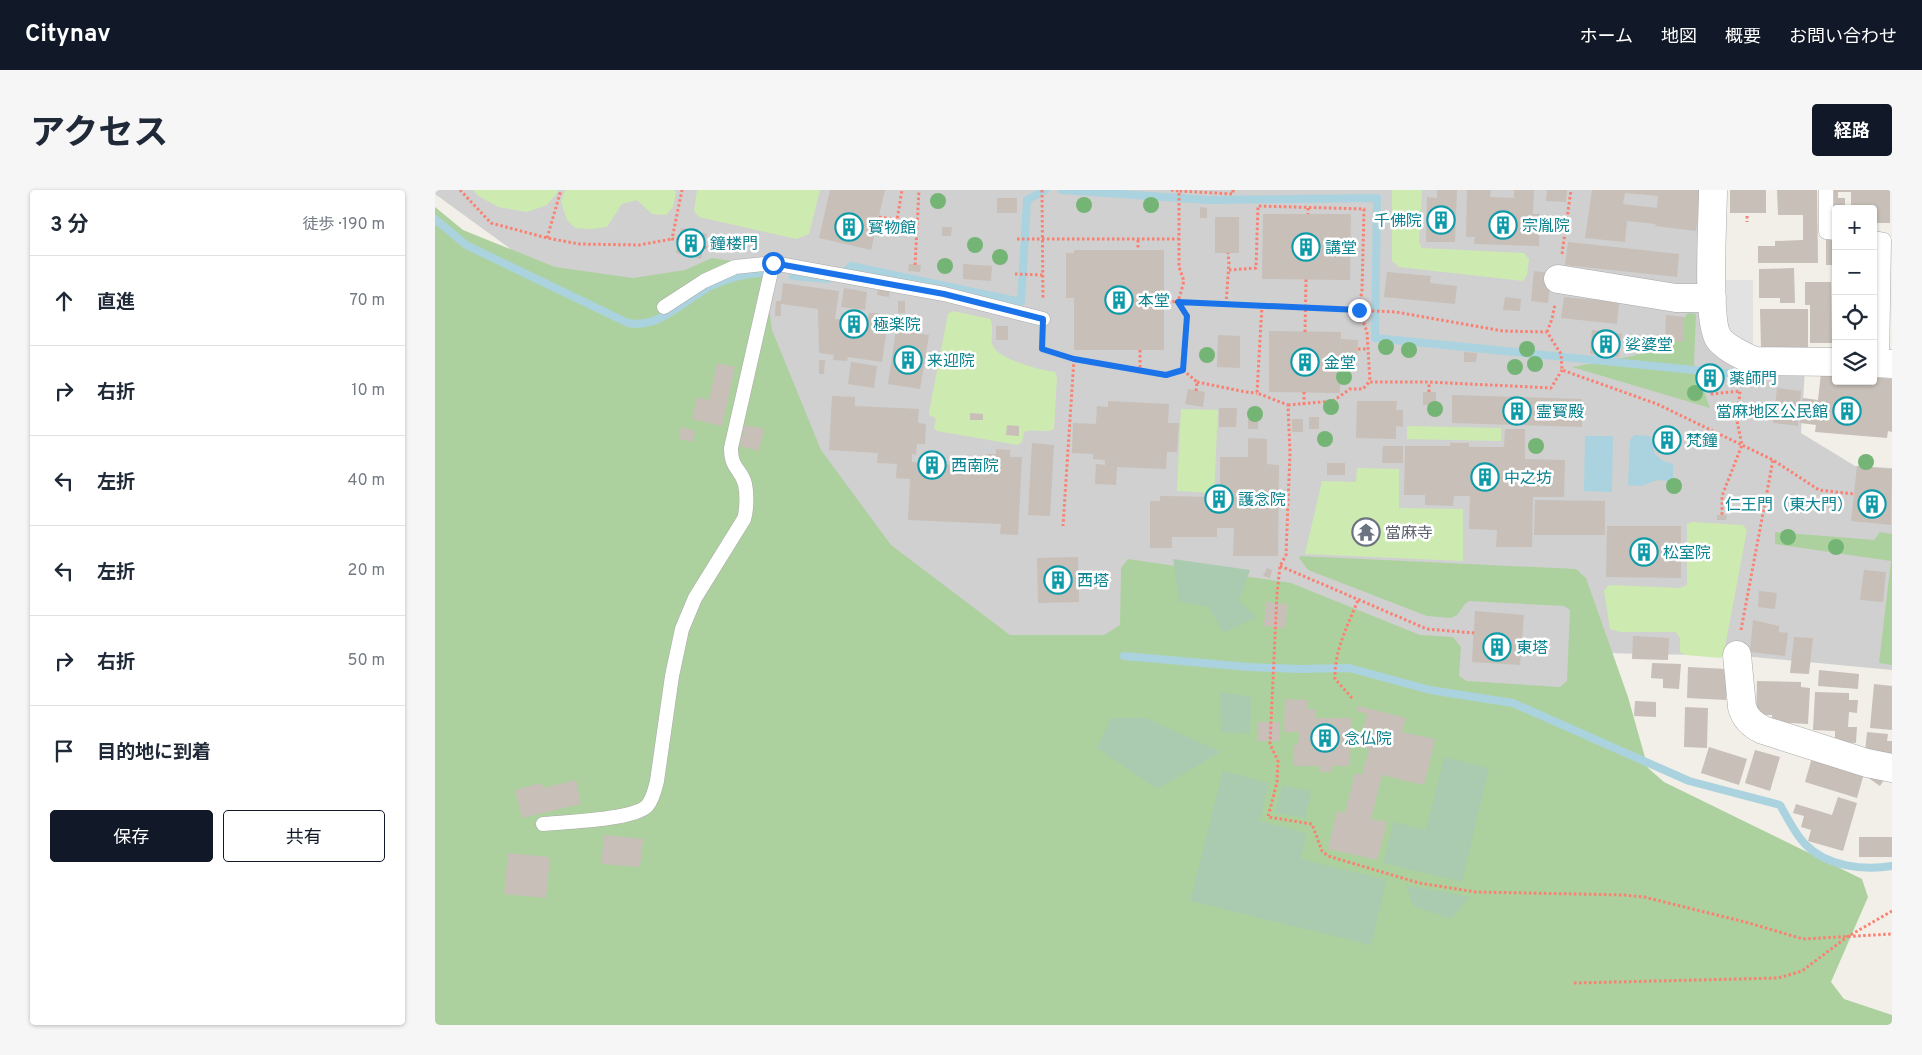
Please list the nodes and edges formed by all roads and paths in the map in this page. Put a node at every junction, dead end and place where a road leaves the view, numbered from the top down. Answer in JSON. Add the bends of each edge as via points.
{"nodes":[{"id":1,"x":460,"y":190,"type":"edge"},
{"id":2,"x":561,"y":190,"type":"edge"},
{"id":3,"x":682,"y":190,"type":"edge"},
{"id":4,"x":902,"y":190,"type":"edge"},
{"id":5,"x":919,"y":190,"type":"edge"},
{"id":6,"x":1042,"y":190,"type":"edge"},
{"id":7,"x":1171,"y":190,"type":"edge"},
{"id":8,"x":1233,"y":190,"type":"edge"},
{"id":9,"x":1713,"y":190,"type":"edge"},
{"id":10,"x":1826,"y":190,"type":"edge"},
{"id":11,"x":1179,"y":191,"type":"edge"},
{"id":12,"x":1189,"y":191,"type":"edge"},
{"id":13,"x":1308,"y":208,"type":"junction"},
{"id":14,"x":1308,"y":214,"type":"dead end"},
{"id":15,"x":1747,"y":216,"type":"dead end"},
{"id":16,"x":879,"y":217,"type":"dead end"},
{"id":17,"x":1747,"y":222,"type":"dead end"},
{"id":18,"x":1832,"y":233,"type":"edge"},
{"id":19,"x":547,"y":238,"type":"junction"},
{"id":20,"x":672,"y":238,"type":"junction"},
{"id":21,"x":679,"y":239,"type":"dead end"},
{"id":22,"x":1017,"y":239,"type":"dead end"},
{"id":23,"x":1043,"y":239,"type":"junction"},
{"id":24,"x":1179,"y":239,"type":"junction"},
{"id":25,"x":1877,"y":239,"type":"edge"},
{"id":26,"x":1138,"y":240,"type":"junction"},
{"id":27,"x":1138,"y":250,"type":"dead end"},
{"id":28,"x":1228,"y":253,"type":"dead end"},
{"id":29,"x":773,"y":263,"type":"junction"},
{"id":30,"x":915,"y":265,"type":"dead end"},
{"id":31,"x":1229,"y":270,"type":"junction"},
{"id":32,"x":1015,"y":274,"type":"dead end"},
{"id":33,"x":1043,"y":275,"type":"junction"},
{"id":34,"x":1306,"y":280,"type":"dead end"},
{"id":35,"x":1558,"y":280,"type":"dead end"},
{"id":36,"x":1712,"y":298,"type":"junction"},
{"id":37,"x":1164,"y":302,"type":"dead end"},
{"id":38,"x":1178,"y":302,"type":"junction"},
{"id":39,"x":1227,"y":304,"type":"junction"},
{"id":40,"x":1263,"y":305,"type":"junction"},
{"id":41,"x":664,"y":307,"type":"dead end"},
{"id":42,"x":1306,"y":308,"type":"junction"},
{"id":43,"x":1359,"y":310,"type":"junction"},
{"id":44,"x":1043,"y":319,"type":"junction"},
{"id":45,"x":1305,"y":332,"type":"dead end"},
{"id":46,"x":1358,"y":349,"type":"dead end"},
{"id":47,"x":1367,"y":349,"type":"junction"},
{"id":48,"x":1140,"y":350,"type":"dead end"},
{"id":49,"x":1074,"y":359,"type":"junction"},
{"id":50,"x":1832,"y":362,"type":"edge"},
{"id":51,"x":1882,"y":363,"type":"edge"},
{"id":52,"x":1710,"y":368,"type":"dead end"},
{"id":53,"x":1183,"y":370,"type":"junction"},
{"id":54,"x":1562,"y":370,"type":"junction"},
{"id":55,"x":1140,"y":371,"type":"junction"},
{"id":56,"x":1710,"y":376,"type":"dead end"},
{"id":57,"x":1197,"y":382,"type":"junction"},
{"id":58,"x":1369,"y":382,"type":"junction"},
{"id":59,"x":1429,"y":382,"type":"junction"},
{"id":60,"x":1710,"y":383,"type":"dead end"},
{"id":61,"x":1196,"y":391,"type":"dead end"},
{"id":62,"x":1304,"y":392,"type":"dead end"},
{"id":63,"x":1429,"y":392,"type":"dead end"},
{"id":64,"x":1257,"y":393,"type":"junction"},
{"id":65,"x":1288,"y":405,"type":"junction"},
{"id":66,"x":1304,"y":405,"type":"junction"},
{"id":67,"x":1742,"y":445,"type":"junction"},
{"id":68,"x":1773,"y":460,"type":"junction"},
{"id":69,"x":1854,"y":494,"type":"dead end"},
{"id":70,"x":1722,"y":515,"type":"dead end"},
{"id":71,"x":1063,"y":526,"type":"dead end"},
{"id":72,"x":1280,"y":566,"type":"junction"},
{"id":73,"x":1359,"y":600,"type":"junction"},
{"id":74,"x":1474,"y":633,"type":"dead end"},
{"id":75,"x":1737,"y":655,"type":"joint"},
{"id":76,"x":1352,"y":698,"type":"dead end"},
{"id":77,"x":1892,"y":768,"type":"edge"},
{"id":78,"x":543,"y":824,"type":"dead end"},
{"id":79,"x":1892,"y":911,"type":"edge"},
{"id":80,"x":1892,"y":934,"type":"edge"},
{"id":81,"x":1847,"y":937,"type":"junction"},
{"id":82,"x":1573,"y":983,"type":"dead end"}],
"edges":[{"from":1,"to":19,"type":"path","via":[[491,223]]},
{"from":2,"to":19,"type":"path"},
{"from":3,"to":20,"type":"path"},
{"from":4,"to":16,"type":"path","via":[[897,220]]},
{"from":5,"to":30,"type":"path"},
{"from":6,"to":23,"type":"path"},
{"from":7,"to":11,"type":"path"},
{"from":8,"to":12,"type":"path","via":[[1233,194]]},
{"from":9,"to":36,"type":"street"},
{"from":10,"to":18,"type":"lane","via":[[1827,232]]},
{"from":11,"to":12,"type":"path"},
{"from":11,"to":24,"type":"path"},
{"from":13,"to":14,"type":"path"},
{"from":13,"to":31,"type":"path","via":[[1257,206],[1256,268]]},
{"from":13,"to":43,"type":"path","via":[[1364,209]]},
{"from":15,"to":17,"type":"path"},
{"from":19,"to":20,"type":"path","via":[[579,244],[639,245]]},
{"from":20,"to":21,"type":"path"},
{"from":22,"to":23,"type":"path"},
{"from":23,"to":26,"type":"path"},
{"from":23,"to":33,"type":"path"},
{"from":24,"to":26,"type":"path"},
{"from":24,"to":38,"type":"path","via":[[1179,266],[1184,281]]},
{"from":25,"to":51,"type":"lane","via":[[1883,240]]},
{"from":26,"to":27,"type":"path"},
{"from":28,"to":31,"type":"path"},
{"from":29,"to":41,"type":"lane","via":[[735,267],[704,281]]},
{"from":29,"to":44,"type":"lane","via":[[944,294]]},
{"from":29,"to":78,"type":"lane","via":[[731,448],[733,466],[745,482],[746,514],[695,598],[682,629],[653,796],[637,813]]},
{"from":31,"to":39,"type":"path"},
{"from":32,"to":33,"type":"path"},
{"from":33,"to":44,"type":"path"},
{"from":34,"to":42,"type":"path"},
{"from":35,"to":36,"type":"street","via":[[1676,298]]},
{"from":36,"to":50,"type":"street","via":[[1712,314],[1719,339],[1743,357]]},
{"from":37,"to":38,"type":"path"},
{"from":38,"to":39,"type":"path"},
{"from":38,"to":53,"type":"path","via":[[1187,316]]},
{"from":39,"to":40,"type":"path"},
{"from":40,"to":42,"type":"path"},
{"from":40,"to":64,"type":"path"},
{"from":42,"to":43,"type":"path"},
{"from":42,"to":45,"type":"path"},
{"from":43,"to":47,"type":"path","via":[[1367,332]]},
{"from":43,"to":54,"type":"path","via":[[1396,312],[1503,331],[1547,332],[1561,354]]},
{"from":44,"to":49,"type":"path","via":[[1042,349]]},
{"from":46,"to":47,"type":"path"},
{"from":47,"to":58,"type":"path"},
{"from":48,"to":55,"type":"path"},
{"from":49,"to":55,"type":"path"},
{"from":49,"to":71,"type":"path"},
{"from":52,"to":56,"type":"path"},
{"from":53,"to":55,"type":"path","via":[[1166,375]]},
{"from":53,"to":57,"type":"path"},
{"from":54,"to":59,"type":"path","via":[[1551,388]]},
{"from":54,"to":67,"type":"path","via":[[1657,404]]},
{"from":57,"to":61,"type":"path"},
{"from":57,"to":64,"type":"path"},
{"from":58,"to":59,"type":"path"},
{"from":58,"to":66,"type":"path","via":[[1363,389],[1349,389],[1333,401]]},
{"from":59,"to":63,"type":"path"},
{"from":60,"to":67,"type":"path","via":[[1712,394],[1741,391],[1737,421]]},
{"from":62,"to":66,"type":"path"},
{"from":64,"to":65,"type":"path"},
{"from":65,"to":66,"type":"path"},
{"from":65,"to":72,"type":"path","via":[[1290,453],[1286,555]]},
{"from":67,"to":68,"type":"path"},
{"from":67,"to":70,"type":"path","via":[[1722,496]]},
{"from":68,"to":69,"type":"path","via":[[1819,490]]},
{"from":68,"to":75,"type":"path"},
{"from":72,"to":73,"type":"path"},
{"from":72,"to":81,"type":"path","via":[[1270,744],[1278,761],[1277,782],[1268,817],[1312,824],[1322,851],[1328,856],[1419,883],[1476,892],[1644,897],[1803,939]]},
{"from":73,"to":74,"type":"path","via":[[1427,628]]},
{"from":73,"to":76,"type":"path","via":[[1336,655],[1334,668],[1335,679]]},
{"from":75,"to":77,"type":"street","via":[[1741,706],[1752,725],[1867,763]]},
{"from":79,"to":81,"type":"path"},
{"from":80,"to":81,"type":"path"},
{"from":81,"to":82,"type":"path","via":[[1802,971],[1778,978]]}]}
